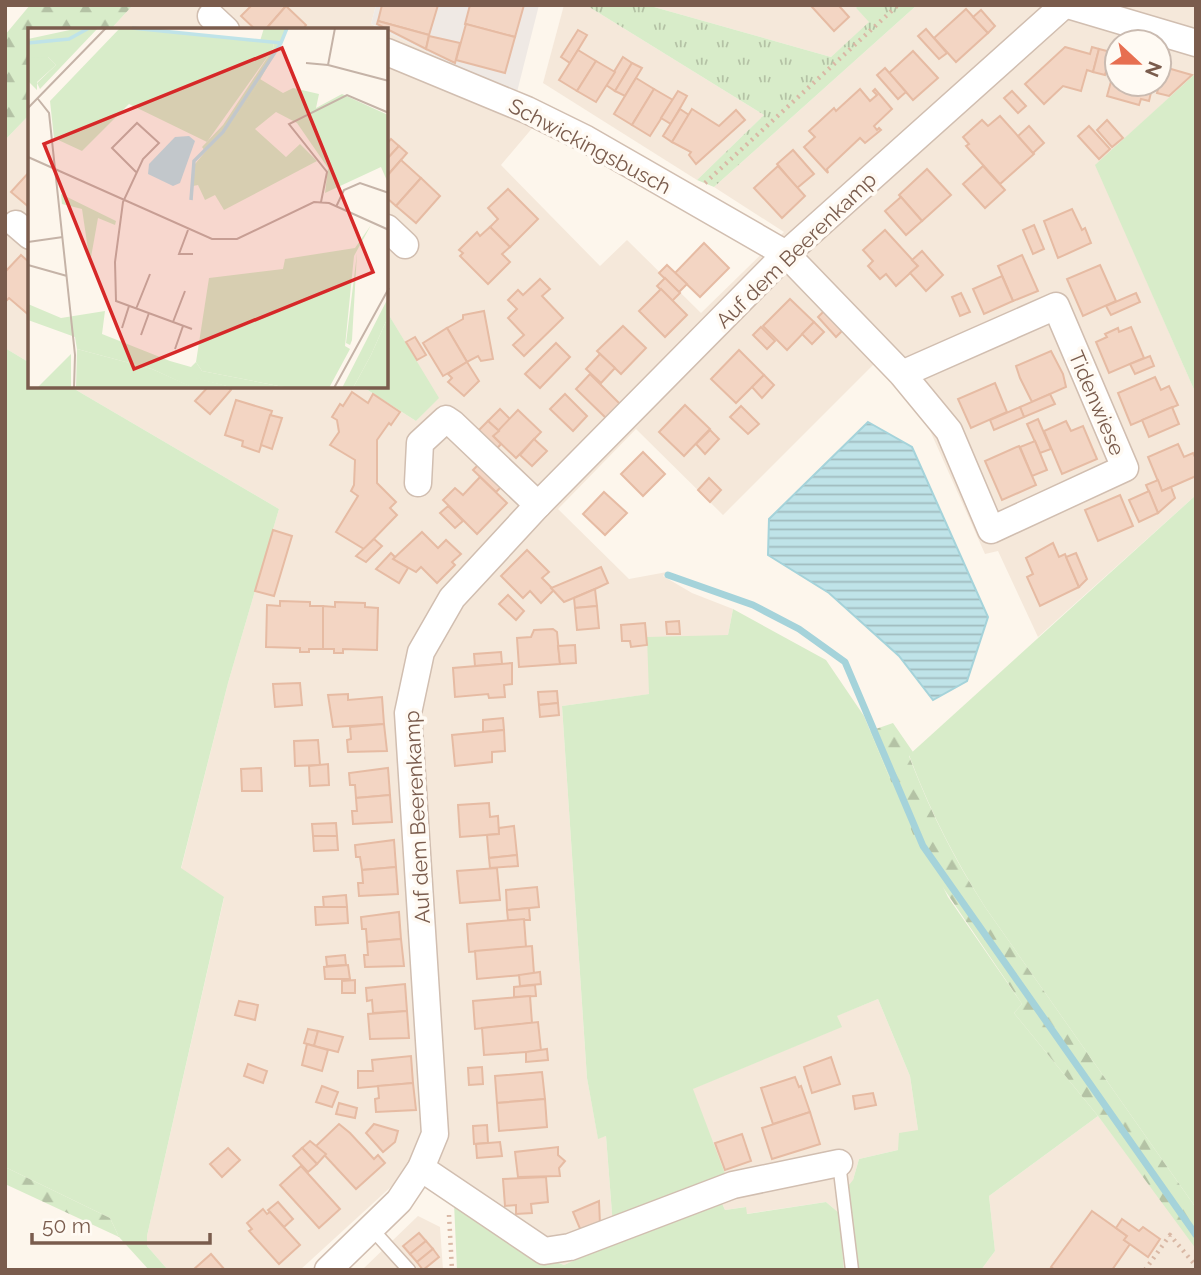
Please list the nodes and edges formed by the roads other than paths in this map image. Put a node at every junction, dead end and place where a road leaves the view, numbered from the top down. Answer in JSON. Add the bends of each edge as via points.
{"nodes":[{"id":1,"x":1066,"y":5,"type":"edge"},
{"id":2,"x":1196,"y":43,"type":"edge"},
{"id":3,"x":388,"y":52,"type":"edge"},
{"id":4,"x":786,"y":254,"type":"junction"},
{"id":5,"x":902,"y":374,"type":"junction"},
{"id":6,"x":418,"y":484,"type":"dead end"},
{"id":7,"x":538,"y":505,"type":"junction"},
{"id":8,"x":838,"y":1163,"type":"joint"},
{"id":9,"x":421,"y":1168,"type":"junction"},
{"id":10,"x":371,"y":1228,"type":"junction"},
{"id":11,"x":328,"y":1270,"type":"edge"},
{"id":12,"x":408,"y":1270,"type":"edge"},
{"id":13,"x":852,"y":1270,"type":"edge"}],
"edges":[{"from":1,"to":2,"type":"street"},
{"from":1,"to":4,"type":"street","name":"Auf dem Beerenkamp"},
{"from":3,"to":4,"type":"street","name":"Schwickingsbusch","via":[[586,139]]},
{"from":4,"to":5,"type":"street","name":"Tidenwiese"},
{"from":4,"to":7,"type":"street","name":"Auf dem Beerenkamp"},
{"from":5,"to":5,"type":"street","name":"Tidenwiese","via":[[949,431],[990,530],[1125,468],[1056,306]]},
{"from":6,"to":7,"type":"street","via":[[420,443],[446,419]]},
{"from":7,"to":9,"type":"street","name":"Auf dem Beerenkamp","via":[[452,598],[421,652],[408,713],[435,1134]]},
{"from":8,"to":9,"type":"street","via":[[733,1185],[570,1247],[544,1251]]},
{"from":8,"to":13,"type":"lane"},
{"from":9,"to":10,"type":"street","name":"Auf dem Beerenkamp","via":[[399,1201]]},
{"from":10,"to":11,"type":"street","name":"Auf dem Beerenkamp"},
{"from":10,"to":12,"type":"lane"}]}
